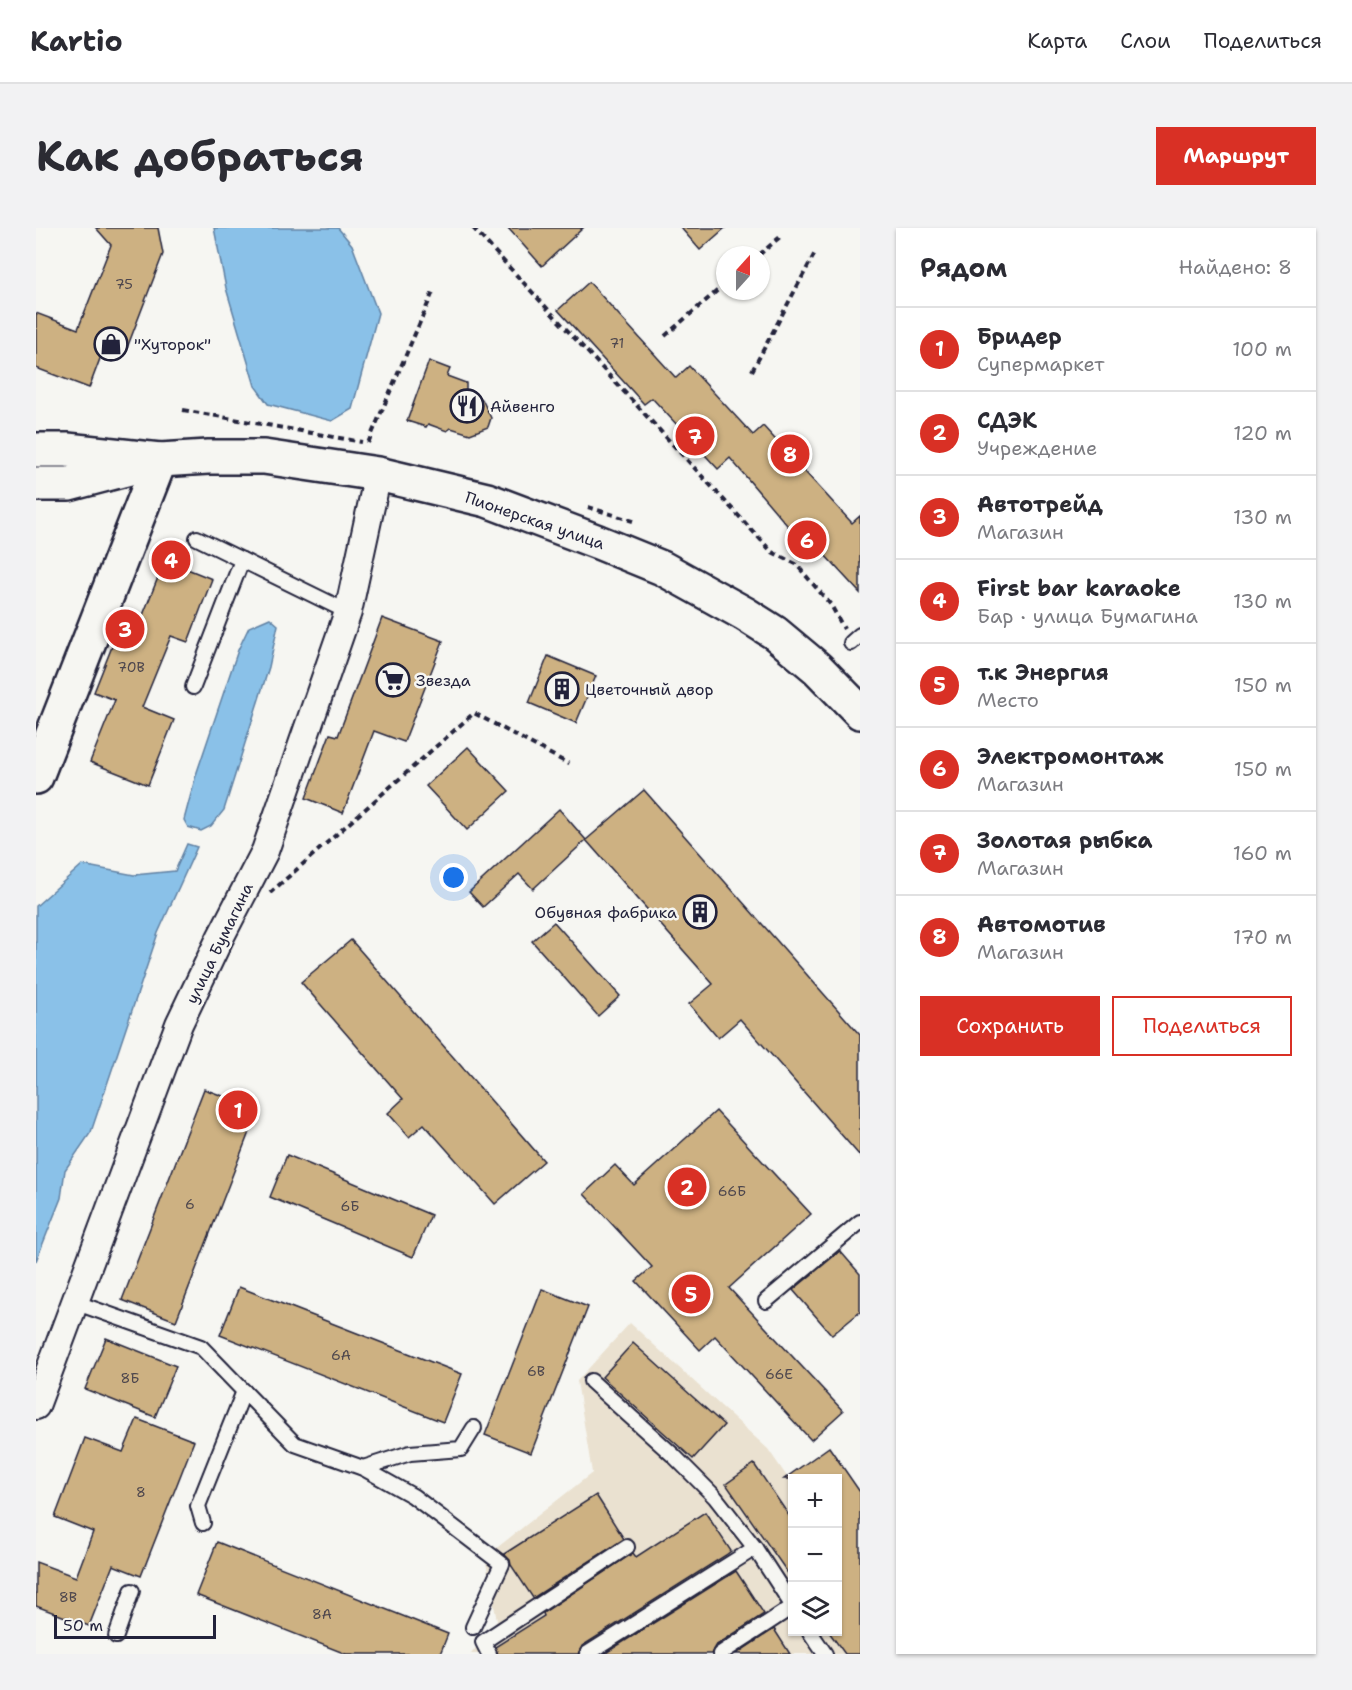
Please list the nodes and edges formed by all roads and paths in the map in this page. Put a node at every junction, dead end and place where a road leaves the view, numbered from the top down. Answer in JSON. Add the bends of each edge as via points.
{"nodes":[{"id":1,"x":473,"y":228,"type":"edge"},
{"id":2,"x":780,"y":237,"type":"dead end"},
{"id":3,"x":770,"y":246,"type":"edge"},
{"id":4,"x":815,"y":253,"type":"dead end"},
{"id":5,"x":433,"y":292,"type":"dead end"},
{"id":6,"x":716,"y":292,"type":"edge"},
{"id":7,"x":665,"y":336,"type":"dead end"},
{"id":8,"x":752,"y":371,"type":"dead end"},
{"id":9,"x":368,"y":443,"type":"dead end"},
{"id":10,"x":36,"y":450,"type":"edge"},
{"id":11,"x":160,"y":460,"type":"junction"},
{"id":12,"x":378,"y":474,"type":"junction"},
{"id":13,"x":36,"y":484,"type":"edge"},
{"id":14,"x":197,"y":538,"type":"dead end"},
{"id":15,"x":242,"y":560,"type":"junction"},
{"id":16,"x":348,"y":612,"type":"junction"},
{"id":17,"x":855,"y":639,"type":"edge"},
{"id":18,"x":193,"y":687,"type":"dead end"},
{"id":19,"x":860,"y":712,"type":"edge"},
{"id":20,"x":569,"y":764,"type":"dead end"},
{"id":21,"x":36,"y":777,"type":"edge"},
{"id":22,"x":264,"y":899,"type":"dead end"},
{"id":23,"x":860,"y":1222,"type":"edge"},
{"id":24,"x":765,"y":1301,"type":"dead end"},
{"id":25,"x":74,"y":1302,"type":"junction"},
{"id":26,"x":591,"y":1381,"type":"dead end"},
{"id":27,"x":244,"y":1391,"type":"junction"},
{"id":28,"x":36,"y":1406,"type":"edge"},
{"id":29,"x":474,"y":1428,"type":"dead end"},
{"id":30,"x":363,"y":1468,"type":"junction"},
{"id":31,"x":203,"y":1523,"type":"dead end"},
{"id":32,"x":627,"y":1547,"type":"dead end"},
{"id":33,"x":755,"y":1548,"type":"junction"},
{"id":34,"x":132,"y":1591,"type":"dead end"},
{"id":35,"x":788,"y":1600,"type":"edge"},
{"id":36,"x":788,"y":1609,"type":"edge"},
{"id":37,"x":473,"y":1627,"type":"dead end"},
{"id":38,"x":116,"y":1636,"type":"dead end"},
{"id":39,"x":813,"y":1636,"type":"edge"},
{"id":40,"x":489,"y":1654,"type":"edge"},
{"id":41,"x":587,"y":1654,"type":"edge"},
{"id":42,"x":720,"y":1654,"type":"edge"},
{"id":43,"x":825,"y":1654,"type":"edge"}],
"edges":[{"from":1,"to":17,"type":"path","via":[[772,552],[796,564]]},
{"from":2,"to":3,"type":"path"},
{"from":4,"to":8,"type":"path"},
{"from":5,"to":9,"type":"path"},
{"from":6,"to":7,"type":"path"},
{"from":10,"to":11,"type":"main road","name":"Пионерская улица"},
{"from":11,"to":12,"type":"main road","name":"Пионерская улица","via":[[264,457]]},
{"from":11,"to":13,"type":"main road","name":"Пионерская улица","via":[[69,484]]},
{"from":11,"to":21,"type":"main road"},
{"from":12,"to":16,"type":"street","name":"улица Бумагина"},
{"from":12,"to":19,"type":"main road","name":"Пионерская улица","via":[[487,500],[662,568],[774,633],[817,668]]},
{"from":14,"to":15,"type":"lane"},
{"from":15,"to":16,"type":"lane"},
{"from":15,"to":18,"type":"lane"},
{"from":16,"to":25,"type":"street","name":"улица Бумагина","via":[[265,851],[179,1024]]},
{"from":20,"to":22,"type":"path","via":[[474,713]]},
{"from":23,"to":24,"type":"lane"},
{"from":25,"to":27,"type":"lane","via":[[201,1347]]},
{"from":25,"to":28,"type":"street","name":"улица Бумагина"},
{"from":26,"to":33,"type":"lane","via":[[715,1497]]},
{"from":27,"to":30,"type":"lane","via":[[295,1444]]},
{"from":27,"to":31,"type":"lane","via":[[198,1506]]},
{"from":29,"to":30,"type":"lane","via":[[461,1449],[410,1453]]},
{"from":30,"to":37,"type":"lane","via":[[413,1496],[502,1564]]},
{"from":32,"to":40,"type":"lane","via":[[483,1642]]},
{"from":33,"to":35,"type":"lane"},
{"from":33,"to":41,"type":"lane"},
{"from":34,"to":38,"type":"lane"},
{"from":36,"to":42,"type":"lane"},
{"from":39,"to":43,"type":"lane"}]}
